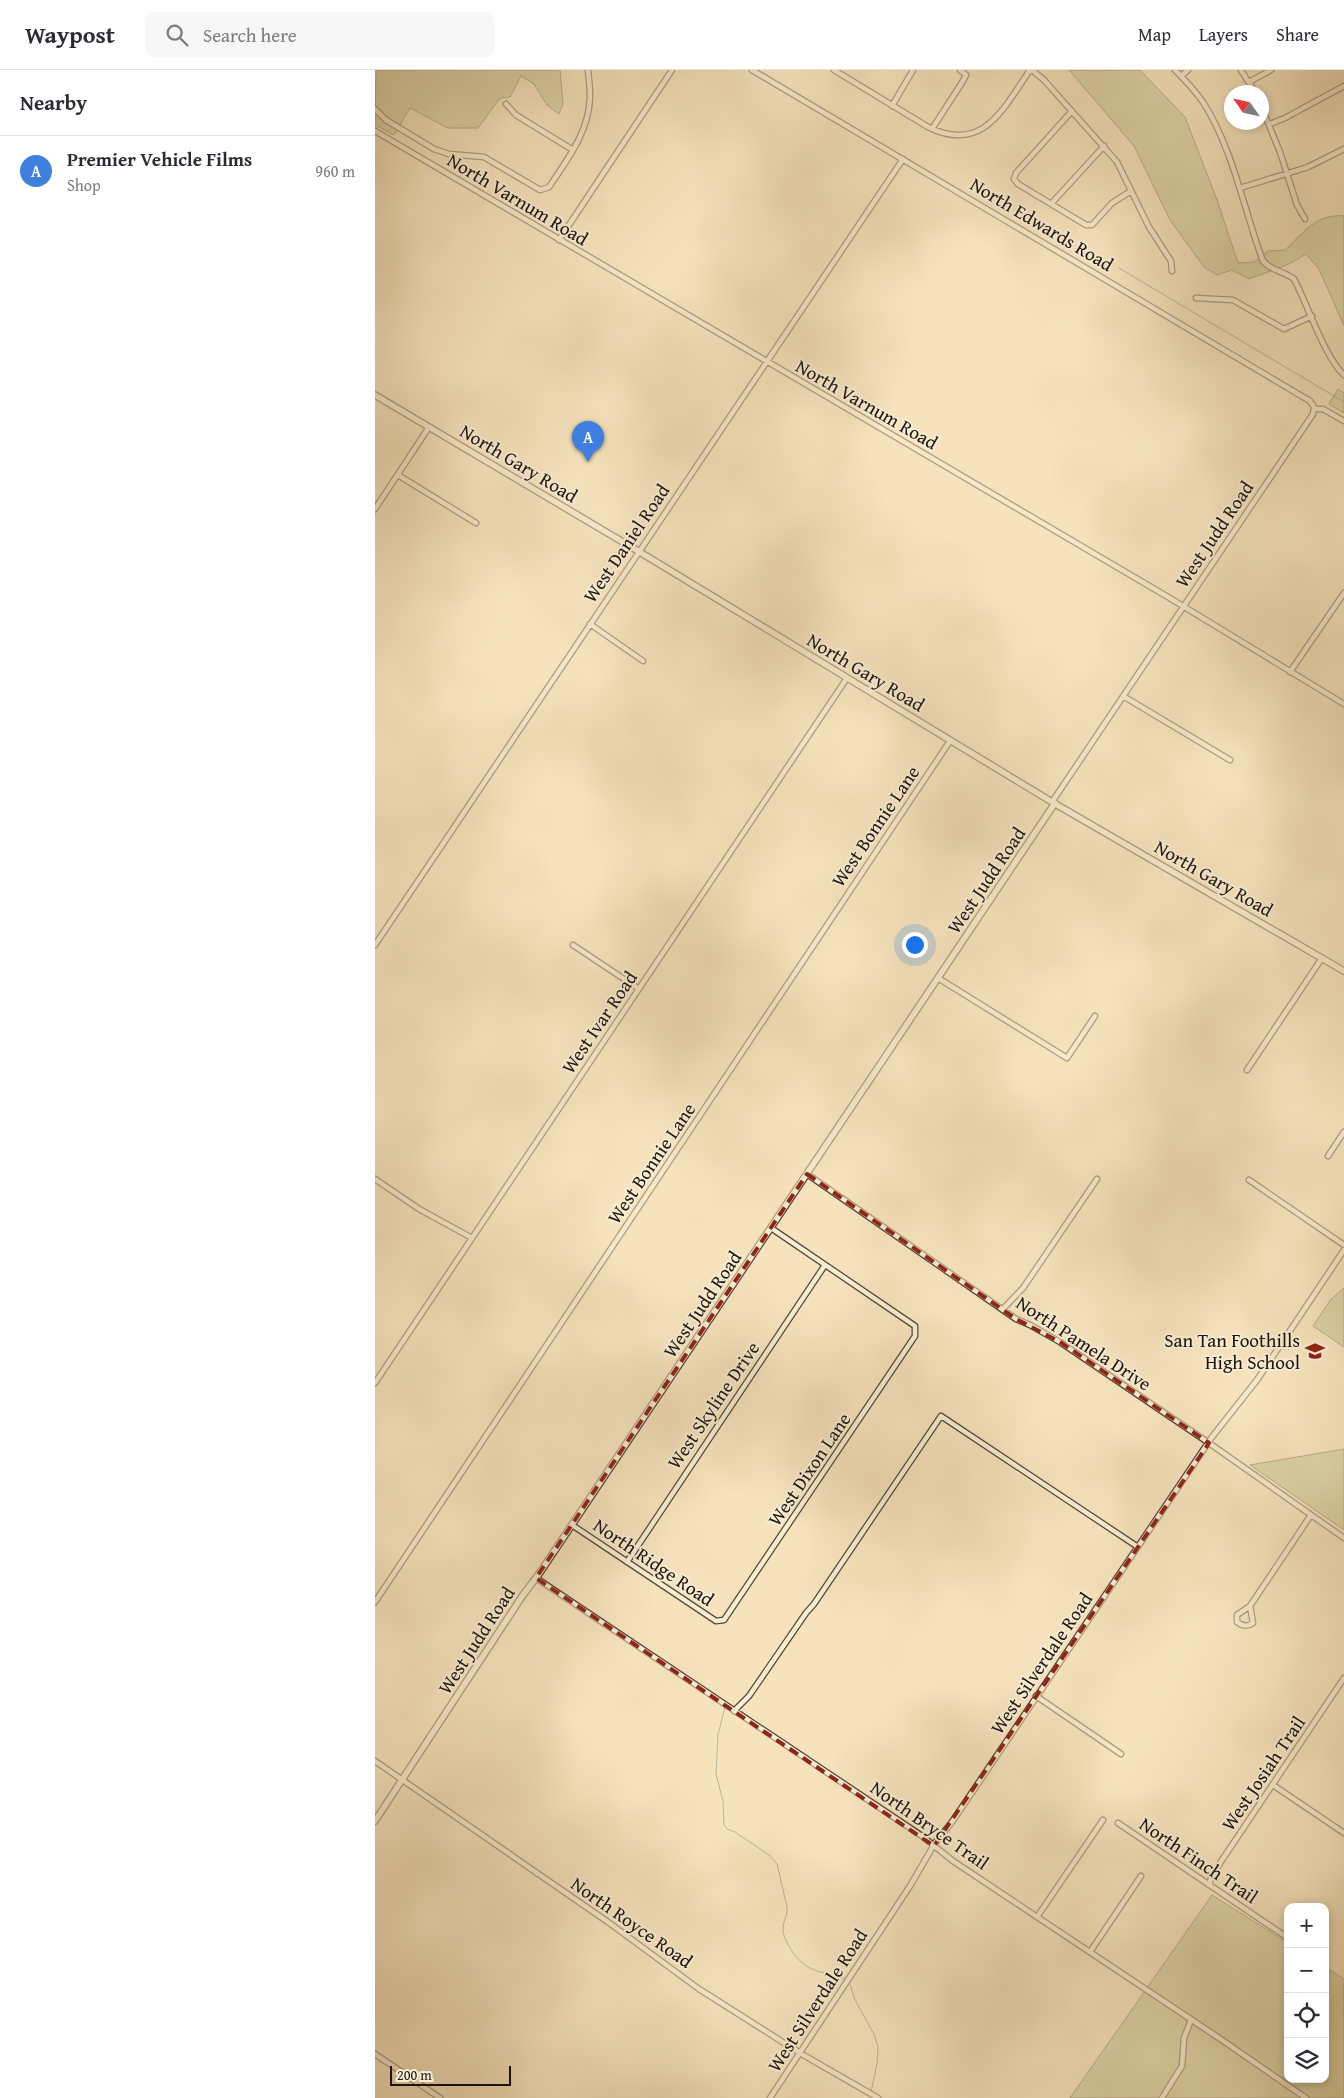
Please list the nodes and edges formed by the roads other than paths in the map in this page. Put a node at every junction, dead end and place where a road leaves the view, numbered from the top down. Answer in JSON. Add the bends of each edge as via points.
{"nodes":[{"id":1,"x":588,"y":70,"type":"edge"},
{"id":2,"x":672,"y":70,"type":"edge"},
{"id":3,"x":752,"y":70,"type":"edge"},
{"id":4,"x":834,"y":70,"type":"edge"},
{"id":5,"x":913,"y":70,"type":"edge"},
{"id":6,"x":961,"y":70,"type":"edge"},
{"id":7,"x":1031,"y":70,"type":"edge"},
{"id":8,"x":1175,"y":70,"type":"edge"},
{"id":9,"x":1188,"y":70,"type":"edge"},
{"id":10,"x":1241,"y":70,"type":"edge"},
{"id":11,"x":1271,"y":70,"type":"edge"},
{"id":12,"x":1181,"y":76,"type":"junction"},
{"id":13,"x":1249,"y":82,"type":"junction"},
{"id":14,"x":1251,"y":85,"type":"edge"},
{"id":15,"x":1344,"y":86,"type":"edge"},
{"id":16,"x":507,"y":104,"type":"dead end"},
{"id":17,"x":892,"y":106,"type":"junction"},
{"id":18,"x":375,"y":109,"type":"edge"},
{"id":19,"x":1072,"y":111,"type":"junction"},
{"id":20,"x":1269,"y":124,"type":"joint"},
{"id":21,"x":932,"y":129,"type":"junction"},
{"id":22,"x":375,"y":131,"type":"edge"},
{"id":23,"x":1104,"y":146,"type":"junction"},
{"id":24,"x":573,"y":150,"type":"junction"},
{"id":25,"x":1342,"y":150,"type":"edge"},
{"id":26,"x":903,"y":160,"type":"junction"},
{"id":27,"x":1287,"y":174,"type":"junction"},
{"id":28,"x":1240,"y":188,"type":"junction"},
{"id":29,"x":1131,"y":191,"type":"junction"},
{"id":30,"x":1051,"y":204,"type":"junction"},
{"id":31,"x":1305,"y":219,"type":"dead end"},
{"id":32,"x":559,"y":240,"type":"junction"},
{"id":33,"x":1172,"y":271,"type":"dead end"},
{"id":34,"x":1196,"y":298,"type":"dead end"},
{"id":35,"x":1312,"y":316,"type":"junction"},
{"id":36,"x":766,"y":362,"type":"junction"},
{"id":37,"x":1344,"y":375,"type":"edge"},
{"id":38,"x":375,"y":395,"type":"edge"},
{"id":39,"x":1314,"y":408,"type":"junction"},
{"id":40,"x":1344,"y":421,"type":"edge"},
{"id":41,"x":429,"y":427,"type":"junction"},
{"id":42,"x":398,"y":475,"type":"junction"},
{"id":43,"x":375,"y":509,"type":"edge"},
{"id":44,"x":476,"y":523,"type":"dead end"},
{"id":45,"x":639,"y":551,"type":"junction"},
{"id":46,"x":1344,"y":593,"type":"edge"},
{"id":47,"x":1183,"y":607,"type":"junction"},
{"id":48,"x":590,"y":624,"type":"junction"},
{"id":49,"x":643,"y":661,"type":"dead end"},
{"id":50,"x":1291,"y":672,"type":"junction"},
{"id":51,"x":847,"y":678,"type":"junction"},
{"id":52,"x":1123,"y":696,"type":"junction"},
{"id":53,"x":1344,"y":704,"type":"edge"},
{"id":54,"x":950,"y":741,"type":"junction"},
{"id":55,"x":1229,"y":760,"type":"dead end"},
{"id":56,"x":1053,"y":802,"type":"junction"},
{"id":57,"x":375,"y":945,"type":"edge"},
{"id":58,"x":573,"y":945,"type":"dead end"},
{"id":59,"x":1323,"y":958,"type":"junction"},
{"id":60,"x":1344,"y":971,"type":"edge"},
{"id":61,"x":938,"y":978,"type":"junction"},
{"id":62,"x":639,"y":989,"type":"junction"},
{"id":63,"x":1095,"y":1016,"type":"dead end"},
{"id":64,"x":1247,"y":1070,"type":"dead end"},
{"id":65,"x":1344,"y":1132,"type":"edge"},
{"id":66,"x":1328,"y":1156,"type":"dead end"},
{"id":67,"x":807,"y":1174,"type":"junction"},
{"id":68,"x":375,"y":1179,"type":"edge"},
{"id":69,"x":1097,"y":1179,"type":"dead end"},
{"id":70,"x":1249,"y":1180,"type":"dead end"},
{"id":71,"x":771,"y":1228,"type":"junction"},
{"id":72,"x":472,"y":1238,"type":"junction"},
{"id":73,"x":1344,"y":1245,"type":"edge"},
{"id":74,"x":1344,"y":1250,"type":"edge"},
{"id":75,"x":825,"y":1265,"type":"junction"},
{"id":76,"x":1003,"y":1309,"type":"junction"},
{"id":77,"x":375,"y":1383,"type":"edge"},
{"id":78,"x":1209,"y":1443,"type":"junction"},
{"id":79,"x":1311,"y":1515,"type":"junction"},
{"id":80,"x":572,"y":1525,"type":"junction"},
{"id":81,"x":1344,"y":1538,"type":"edge"},
{"id":82,"x":1137,"y":1547,"type":"junction"},
{"id":83,"x":627,"y":1562,"type":"junction"},
{"id":84,"x":536,"y":1578,"type":"junction"},
{"id":85,"x":375,"y":1602,"type":"edge"},
{"id":86,"x":1250,"y":1606,"type":"junction"},
{"id":87,"x":721,"y":1622,"type":"joint"},
{"id":88,"x":1344,"y":1678,"type":"edge"},
{"id":89,"x":1036,"y":1696,"type":"junction"},
{"id":90,"x":734,"y":1711,"type":"junction"},
{"id":91,"x":1121,"y":1754,"type":"dead end"},
{"id":92,"x":375,"y":1762,"type":"edge"},
{"id":93,"x":403,"y":1780,"type":"junction"},
{"id":94,"x":1273,"y":1786,"type":"junction"},
{"id":95,"x":1103,"y":1820,"type":"dead end"},
{"id":96,"x":375,"y":1821,"type":"edge"},
{"id":97,"x":1118,"y":1823,"type":"dead end"},
{"id":98,"x":1344,"y":1833,"type":"edge"},
{"id":99,"x":934,"y":1846,"type":"junction"},
{"id":100,"x":1141,"y":1876,"type":"dead end"},
{"id":101,"x":1209,"y":1885,"type":"junction"},
{"id":102,"x":1037,"y":1917,"type":"junction"},
{"id":103,"x":1284,"y":1935,"type":"edge"},
{"id":104,"x":1090,"y":1952,"type":"junction"},
{"id":105,"x":1191,"y":2020,"type":"junction"},
{"id":106,"x":800,"y":2053,"type":"junction"},
{"id":107,"x":375,"y":2054,"type":"edge"},
{"id":108,"x":440,"y":2098,"type":"edge"},
{"id":109,"x":770,"y":2098,"type":"edge"},
{"id":110,"x":878,"y":2098,"type":"edge"},
{"id":111,"x":1162,"y":2098,"type":"edge"},
{"id":112,"x":1306,"y":2098,"type":"edge"}],
"edges":[{"from":1,"to":24,"type":"street","via":[[589,110]]},
{"from":2,"to":32,"type":"street"},
{"from":3,"to":26,"type":"street","name":"North Edwards Road"},
{"from":4,"to":17,"type":"street"},
{"from":5,"to":17,"type":"street"},
{"from":6,"to":21,"type":"street","via":[[965,76]]},
{"from":7,"to":19,"type":"street"},
{"from":7,"to":21,"type":"street","via":[[995,121],[986,128],[954,136]]},
{"from":8,"to":12,"type":"street"},
{"from":9,"to":12,"type":"street"},
{"from":10,"to":13,"type":"street"},
{"from":11,"to":13,"type":"street"},
{"from":12,"to":28,"type":"street","via":[[1210,114]]},
{"from":13,"to":14,"type":"street"},
{"from":15,"to":20,"type":"street"},
{"from":16,"to":24,"type":"street","via":[[517,115]]},
{"from":17,"to":21,"type":"street"},
{"from":18,"to":24,"type":"street","via":[[386,120],[434,149],[449,154],[484,156],[540,190],[549,187]]},
{"from":19,"to":23,"type":"street"},
{"from":19,"to":30,"type":"street","via":[[1014,179]]},
{"from":20,"to":27,"type":"street"},
{"from":22,"to":32,"type":"street","name":"North Varnum Road"},
{"from":23,"to":29,"type":"street","via":[[1117,162]]},
{"from":23,"to":30,"type":"street"},
{"from":25,"to":27,"type":"street"},
{"from":26,"to":36,"type":"street","name":"West Daniel Road"},
{"from":26,"to":39,"type":"street","name":"North Edwards Road","via":[[1310,401]]},
{"from":27,"to":28,"type":"street"},
{"from":27,"to":31,"type":"street","via":[[1297,206]]},
{"from":28,"to":35,"type":"street","via":[[1263,261],[1294,279]]},
{"from":29,"to":30,"type":"street","via":[[1112,204],[1092,225],[1086,226]]},
{"from":29,"to":33,"type":"street","via":[[1171,262]]},
{"from":32,"to":36,"type":"street","name":"North Varnum Road"},
{"from":34,"to":35,"type":"street","via":[[1233,300],[1284,329]]},
{"from":35,"to":37,"type":"street"},
{"from":36,"to":45,"type":"street","name":"West Daniel Road"},
{"from":36,"to":47,"type":"street","name":"North Varnum Road"},
{"from":38,"to":41,"type":"street","name":"North Gary Road"},
{"from":39,"to":40,"type":"street","name":"North Edwards Road","via":[[1323,409]]},
{"from":39,"to":47,"type":"street","name":"West Judd Road"},
{"from":41,"to":42,"type":"street"},
{"from":41,"to":45,"type":"street","name":"North Gary Road"},
{"from":42,"to":43,"type":"street"},
{"from":42,"to":44,"type":"street"},
{"from":45,"to":48,"type":"street","name":"West Daniel Road"},
{"from":45,"to":51,"type":"street","name":"North Gary Road"},
{"from":46,"to":50,"type":"street"},
{"from":47,"to":50,"type":"street","name":"North Varnum Road"},
{"from":47,"to":52,"type":"street","name":"West Judd Road"},
{"from":48,"to":49,"type":"street"},
{"from":48,"to":57,"type":"street","name":"West Daniel Road"},
{"from":50,"to":53,"type":"street","name":"North Varnum Road"},
{"from":51,"to":54,"type":"street","name":"North Gary Road"},
{"from":51,"to":62,"type":"street","name":"West Ivar Road"},
{"from":52,"to":55,"type":"street"},
{"from":52,"to":56,"type":"street","name":"West Judd Road"},
{"from":54,"to":56,"type":"street","name":"North Gary Road"},
{"from":54,"to":85,"type":"street","name":"West Bonnie Lane"},
{"from":56,"to":59,"type":"street","name":"North Gary Road"},
{"from":56,"to":61,"type":"street","name":"West Judd Road"},
{"from":58,"to":62,"type":"street"},
{"from":59,"to":60,"type":"street","name":"North Gary Road"},
{"from":59,"to":64,"type":"street"},
{"from":61,"to":63,"type":"street","via":[[1067,1058]]},
{"from":61,"to":67,"type":"street","name":"West Judd Road"},
{"from":62,"to":72,"type":"street","name":"West Ivar Road"},
{"from":65,"to":66,"type":"street"},
{"from":67,"to":71,"type":"street","name":"West Judd Road"},
{"from":67,"to":76,"type":"street","name":"North Pamela Drive"},
{"from":68,"to":72,"type":"street","via":[[419,1209]]},
{"from":69,"to":76,"type":"street","via":[[1023,1288]]},
{"from":70,"to":73,"type":"street"},
{"from":71,"to":75,"type":"street"},
{"from":71,"to":80,"type":"street","name":"West Judd Road"},
{"from":72,"to":77,"type":"street","name":"West Ivar Road"},
{"from":74,"to":78,"type":"street","name":"West Silverdale Road","via":[[1257,1380]]},
{"from":75,"to":83,"type":"street","name":"West Skyline Drive"},
{"from":75,"to":87,"type":"street","name":"West Dixon Lane","via":[[915,1326],[915,1336]]},
{"from":76,"to":78,"type":"street","name":"North Pamela Drive","via":[[1060,1342]]},
{"from":78,"to":79,"type":"street","name":"North Pamela Drive"},
{"from":78,"to":82,"type":"street","name":"West Silverdale Road"},
{"from":79,"to":81,"type":"street","name":"North Pamela Drive"},
{"from":79,"to":86,"type":"street"},
{"from":80,"to":83,"type":"street","name":"North Ridge Road"},
{"from":80,"to":84,"type":"street","name":"West Judd Road"},
{"from":82,"to":89,"type":"street","name":"West Silverdale Road"},
{"from":82,"to":90,"type":"street","via":[[941,1416],[814,1604],[749,1696]]},
{"from":83,"to":87,"type":"street","name":"North Ridge Road"},
{"from":84,"to":90,"type":"street","name":"North Bryce Trail"},
{"from":84,"to":93,"type":"street","name":"West Judd Road"},
{"from":86,"to":86,"type":"street","via":[[1237,1615],[1237,1622],[1241,1625],[1253,1623]]},
{"from":88,"to":94,"type":"street","name":"West Josiah Trail"},
{"from":89,"to":91,"type":"street"},
{"from":89,"to":99,"type":"street","name":"West Silverdale Road"},
{"from":90,"to":99,"type":"street","name":"North Bryce Trail"},
{"from":92,"to":93,"type":"street","name":"North Royce Road"},
{"from":93,"to":96,"type":"street","name":"West Judd Road"},
{"from":93,"to":106,"type":"street","name":"North Royce Road","via":[[699,1989]]},
{"from":94,"to":98,"type":"street"},
{"from":94,"to":101,"type":"street","name":"West Josiah Trail","via":[[1213,1874]]},
{"from":95,"to":102,"type":"street"},
{"from":97,"to":101,"type":"street","name":"North Finch Trail"},
{"from":99,"to":102,"type":"street","name":"North Bryce Trail"},
{"from":99,"to":106,"type":"street","name":"West Silverdale Road"},
{"from":100,"to":104,"type":"street"},
{"from":101,"to":103,"type":"street","name":"North Finch Trail"},
{"from":102,"to":104,"type":"street","name":"North Bryce Trail"},
{"from":104,"to":105,"type":"street","name":"North Bryce Trail"},
{"from":105,"to":111,"type":"street","via":[[1184,2038],[1182,2066]]},
{"from":105,"to":112,"type":"street","name":"North Bryce Trail"},
{"from":106,"to":109,"type":"street","name":"West Silverdale Road"},
{"from":106,"to":110,"type":"street","name":"North Royce Road"},
{"from":107,"to":108,"type":"street"}]}
